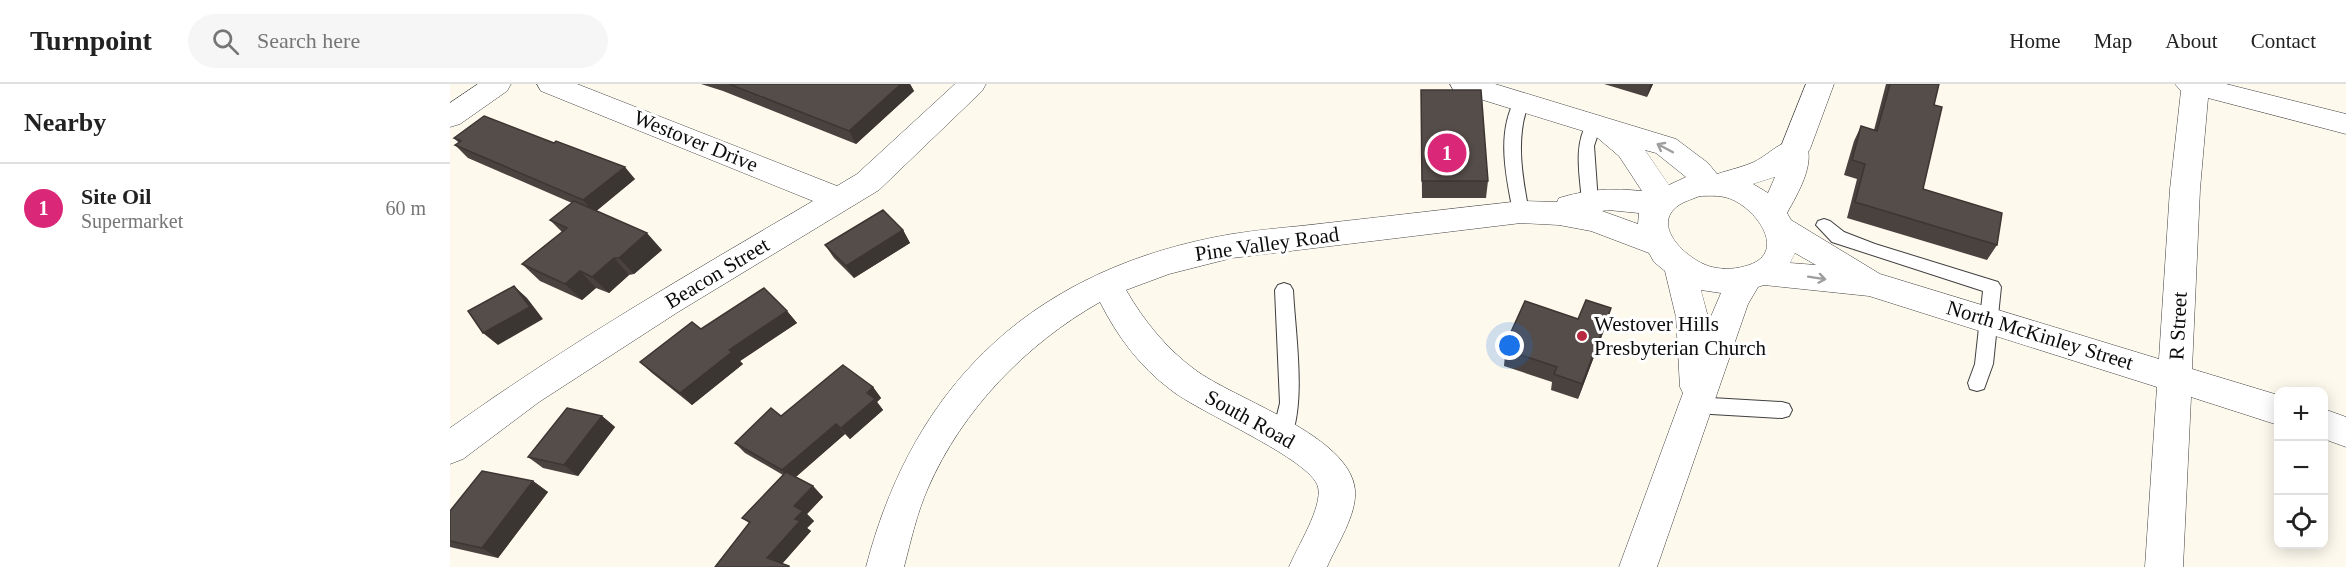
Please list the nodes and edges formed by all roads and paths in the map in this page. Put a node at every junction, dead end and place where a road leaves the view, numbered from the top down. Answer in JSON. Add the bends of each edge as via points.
{"nodes":[{"id":1,"x":498,"y":84,"type":"edge"},
{"id":2,"x":551,"y":84,"type":"edge"},
{"id":3,"x":972,"y":84,"type":"edge"},
{"id":4,"x":1464,"y":84,"type":"edge"},
{"id":5,"x":1820,"y":84,"type":"edge"},
{"id":6,"x":2192,"y":85,"type":"edge"},
{"id":7,"x":1521,"y":102,"type":"junction"},
{"id":8,"x":450,"y":117,"type":"edge"},
{"id":9,"x":2346,"y":124,"type":"edge"},
{"id":10,"x":1598,"y":127,"type":"junction"},
{"id":11,"x":1795,"y":148,"type":"junction"},
{"id":12,"x":1713,"y":185,"type":"junction"},
{"id":13,"x":1589,"y":190,"type":"junction"},
{"id":14,"x":841,"y":200,"type":"junction"},
{"id":15,"x":1661,"y":202,"type":"junction"},
{"id":16,"x":1536,"y":212,"type":"junction"},
{"id":17,"x":1776,"y":221,"type":"junction"},
{"id":18,"x":1824,"y":225,"type":"dead end"},
{"id":19,"x":1657,"y":243,"type":"junction"},
{"id":20,"x":1680,"y":268,"type":"junction"},
{"id":21,"x":1755,"y":276,"type":"junction"},
{"id":22,"x":1869,"y":283,"type":"junction"},
{"id":23,"x":1107,"y":285,"type":"junction"},
{"id":24,"x":1284,"y":290,"type":"dead end"},
{"id":25,"x":1991,"y":319,"type":"junction"},
{"id":26,"x":2175,"y":376,"type":"junction"},
{"id":27,"x":1977,"y":383,"type":"dead end"},
{"id":28,"x":1696,"y":400,"type":"junction"},
{"id":29,"x":2274,"y":409,"type":"edge"},
{"id":30,"x":1782,"y":410,"type":"dead end"},
{"id":31,"x":2328,"y":425,"type":"edge"},
{"id":32,"x":2346,"y":432,"type":"edge"},
{"id":33,"x":1282,"y":436,"type":"junction"},
{"id":34,"x":450,"y":448,"type":"edge"},
{"id":35,"x":885,"y":567,"type":"edge"},
{"id":36,"x":1308,"y":567,"type":"edge"},
{"id":37,"x":1638,"y":567,"type":"edge"},
{"id":38,"x":2163,"y":567,"type":"edge"}],
"edges":[{"from":1,"to":8,"type":"street"},
{"from":2,"to":14,"type":"street","name":"Westover Drive"},
{"from":3,"to":14,"type":"street","name":"Beacon Street","via":[[880,173]]},
{"from":4,"to":7,"type":"street"},
{"from":5,"to":11,"type":"street"},
{"from":6,"to":9,"type":"street"},
{"from":6,"to":26,"type":"street","name":"R Street"},
{"from":7,"to":10,"type":"street"},
{"from":7,"to":16,"type":"lane","via":[[1514,115],[1515,182]]},
{"from":12,"to":10,"type":"street","one_way":true,"via":[[1666,146]]},
{"from":10,"to":13,"type":"lane","via":[[1586,146]]},
{"from":10,"to":15,"type":"street","via":[[1629,149]]},
{"from":11,"to":12,"type":"street","via":[[1765,169]]},
{"from":11,"to":17,"type":"street","via":[[1789,183]]},
{"from":12,"to":15,"type":"street","via":[[1679,189]]},
{"from":12,"to":17,"type":"street","via":[[1736,189],[1754,198]]},
{"from":13,"to":15,"type":"street","via":[[1608,199]]},
{"from":13,"to":16,"type":"street"},
{"from":14,"to":34,"type":"street","name":"Beacon Street","via":[[667,303],[527,392]]},
{"from":15,"to":19,"type":"street","via":[[1652,224]]},
{"from":16,"to":19,"type":"street","via":[[1604,221]]},
{"from":16,"to":23,"type":"street","name":"Pine Valley Road","via":[[1232,246],[1188,255]]},
{"from":17,"to":21,"type":"street","via":[[1782,244],[1777,260]]},
{"from":17,"to":22,"type":"street"},
{"from":18,"to":25,"type":"lane","via":[[1838,237],[1859,245],[1992,287]]},
{"from":19,"to":20,"type":"street"},
{"from":20,"to":21,"type":"street","via":[[1701,278],[1724,282]]},
{"from":20,"to":28,"type":"street","via":[[1692,317]]},
{"from":21,"to":22,"type":"street","one_way":true},
{"from":21,"to":28,"type":"street","via":[[1733,301]]},
{"from":22,"to":25,"type":"street","name":"North McKinley Street"},
{"from":23,"to":33,"type":"street","name":"South Road","via":[[1124,318],[1174,373],[1210,398]]},
{"from":23,"to":35,"type":"street","name":"Pine Valley Road","via":[[1069,304],[1031,333],[961,401],[933,440],[910,484]]},
{"from":24,"to":33,"type":"lane","via":[[1289,403]]},
{"from":25,"to":26,"type":"street","name":"North McKinley Street"},
{"from":25,"to":27,"type":"lane"},
{"from":26,"to":29,"type":"street","name":"North McKinley Street"},
{"from":26,"to":38,"type":"street","name":"R Street"},
{"from":28,"to":30,"type":"lane"},
{"from":28,"to":37,"type":"street"},
{"from":31,"to":32,"type":"street"},
{"from":33,"to":36,"type":"street","name":"South Road","via":[[1298,445],[1334,478],[1338,499]]}]}
